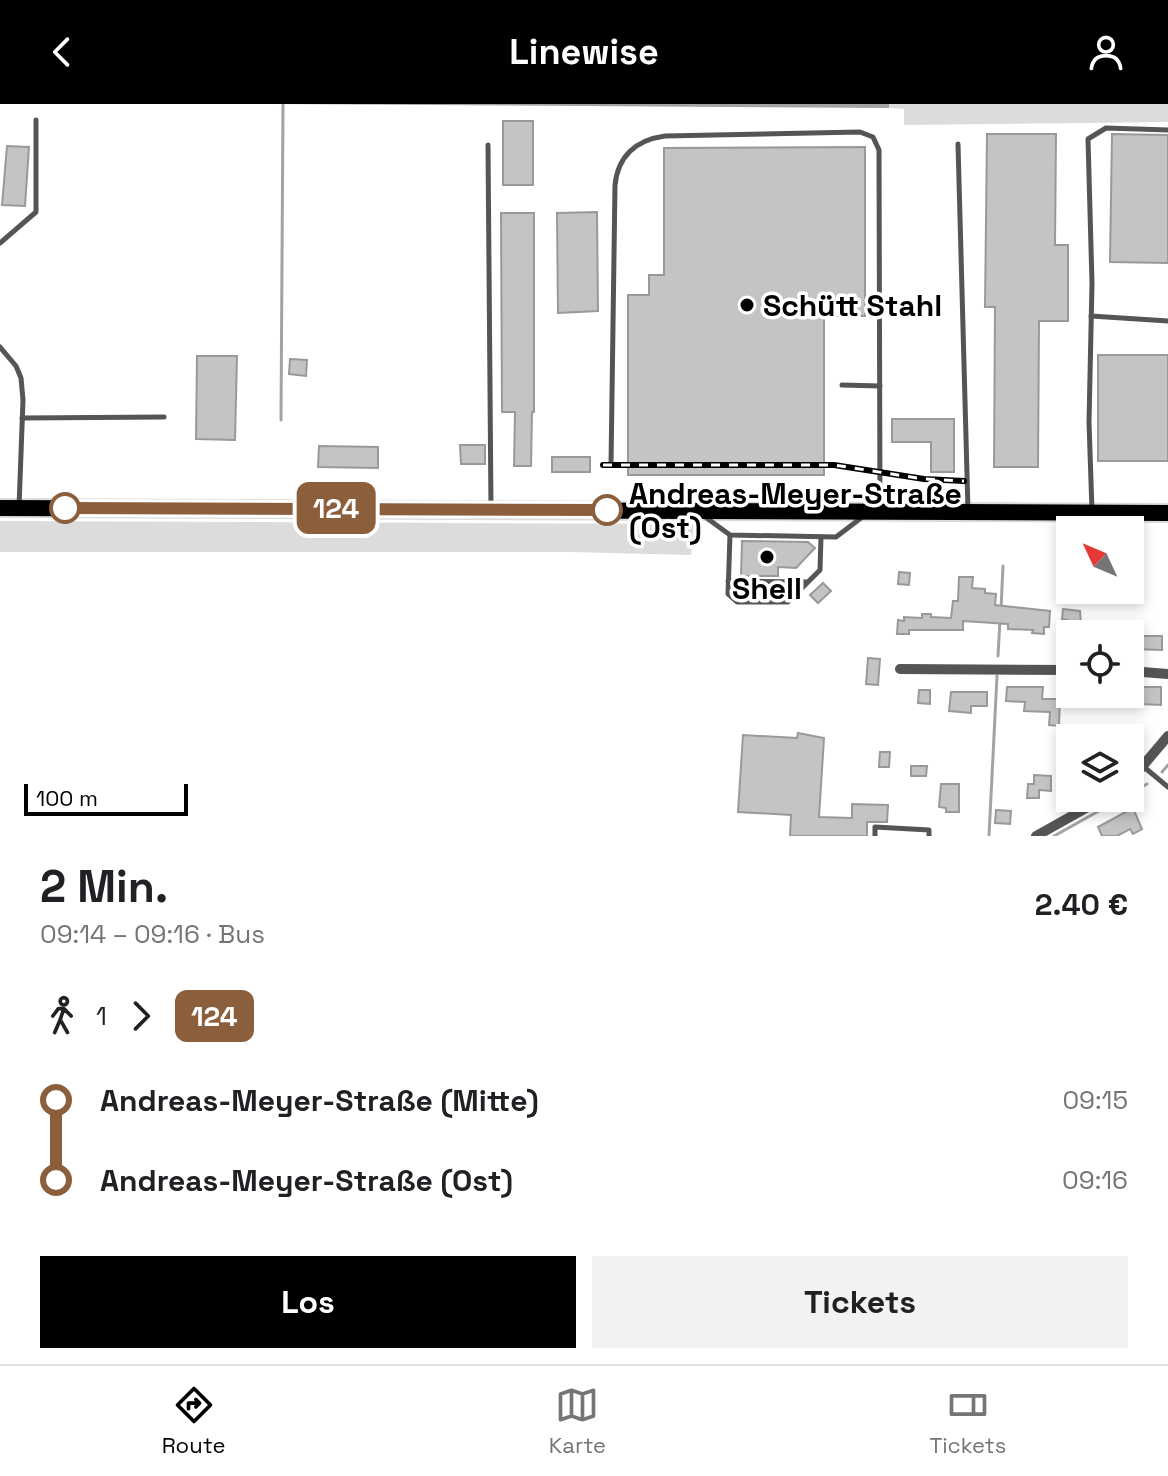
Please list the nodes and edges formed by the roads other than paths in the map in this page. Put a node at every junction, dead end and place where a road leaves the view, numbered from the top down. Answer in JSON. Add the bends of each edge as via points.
{"nodes":[{"id":1,"x":36,"y":120,"type":"dead end"},
{"id":2,"x":1168,"y":130,"type":"edge"},
{"id":3,"x":958,"y":144,"type":"dead end"},
{"id":4,"x":488,"y":145,"type":"dead end"},
{"id":5,"x":0,"y":243,"type":"edge"},
{"id":6,"x":1091,"y":316,"type":"junction"},
{"id":7,"x":1168,"y":321,"type":"edge"},
{"id":8,"x":0,"y":347,"type":"edge"},
{"id":9,"x":842,"y":385,"type":"dead end"},
{"id":10,"x":880,"y":386,"type":"junction"},
{"id":11,"x":164,"y":417,"type":"dead end"},
{"id":12,"x":22,"y":418,"type":"junction"},
{"id":13,"x":611,"y":465,"type":"dead end"},
{"id":14,"x":0,"y":508,"type":"edge"},
{"id":15,"x":19,"y":508,"type":"junction"},
{"id":16,"x":491,"y":510,"type":"junction"},
{"id":17,"x":697,"y":511,"type":"junction"},
{"id":18,"x":875,"y":511,"type":"junction"},
{"id":19,"x":968,"y":512,"type":"junction"},
{"id":20,"x":1092,"y":512,"type":"junction"},
{"id":21,"x":1168,"y":513,"type":"edge"},
{"id":22,"x":730,"y":535,"type":"junction"},
{"id":23,"x":821,"y":537,"type":"junction"},
{"id":24,"x":728,"y":581,"type":"junction"},
{"id":25,"x":808,"y":582,"type":"junction"},
{"id":26,"x":900,"y":669,"type":"dead end"},
{"id":27,"x":1056,"y":670,"type":"edge"},
{"id":28,"x":1144,"y":672,"type":"edge"},
{"id":29,"x":1168,"y":674,"type":"edge"},
{"id":30,"x":1168,"y":736,"type":"edge"},
{"id":31,"x":1144,"y":767,"type":"joint"},
{"id":32,"x":1168,"y":787,"type":"edge"},
{"id":33,"x":1079,"y":812,"type":"edge"},
{"id":34,"x":875,"y":836,"type":"edge"},
{"id":35,"x":929,"y":836,"type":"edge"},
{"id":36,"x":1036,"y":836,"type":"edge"}],
"edges":[{"from":1,"to":5,"type":"lane","via":[[36,212]]},
{"from":2,"to":6,"type":"lane","via":[[1106,128],[1088,139]]},
{"from":3,"to":19,"type":"lane"},
{"from":4,"to":16,"type":"lane"},
{"from":6,"to":7,"type":"lane"},
{"from":6,"to":20,"type":"lane"},
{"from":8,"to":12,"type":"lane","via":[[21,378]]},
{"from":9,"to":10,"type":"lane"},
{"from":10,"to":13,"type":"lane","via":[[879,150],[873,137],[860,132],[652,137],[630,150],[616,173]]},
{"from":10,"to":18,"type":"lane"},
{"from":11,"to":12,"type":"lane"},
{"from":12,"to":15,"type":"lane"},
{"from":14,"to":15,"type":"main road"},
{"from":15,"to":16,"type":"main road"},
{"from":16,"to":17,"type":"main road"},
{"from":17,"to":18,"type":"main road"},
{"from":17,"to":22,"type":"lane"},
{"from":18,"to":19,"type":"main road"},
{"from":18,"to":23,"type":"lane","via":[[836,537]]},
{"from":19,"to":20,"type":"main road"},
{"from":20,"to":21,"type":"main road"},
{"from":22,"to":23,"type":"lane"},
{"from":22,"to":24,"type":"lane"},
{"from":23,"to":25,"type":"lane","via":[[820,570]]},
{"from":24,"to":25,"type":"lane"},
{"from":24,"to":25,"type":"lane","via":[[728,594],[737,602],[788,602]]},
{"from":26,"to":27,"type":"street"},
{"from":28,"to":29,"type":"street"},
{"from":30,"to":31,"type":"street"},
{"from":31,"to":32,"type":"lane"},
{"from":33,"to":36,"type":"street"},
{"from":34,"to":35,"type":"lane","via":[[875,827],[929,830]]}]}
